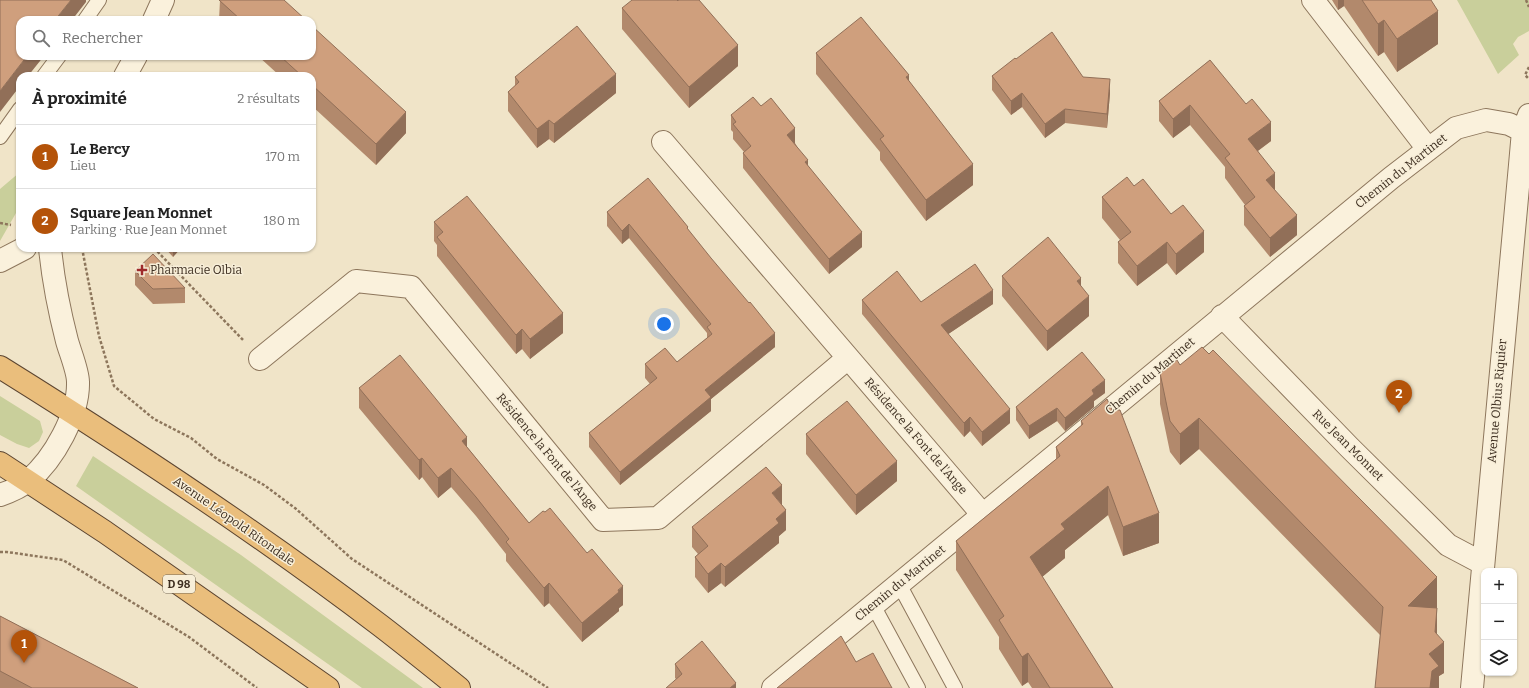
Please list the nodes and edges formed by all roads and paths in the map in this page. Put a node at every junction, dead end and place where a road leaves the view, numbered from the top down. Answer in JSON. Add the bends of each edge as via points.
{"nodes":[{"id":1,"x":99,"y":0,"type":"edge"},
{"id":2,"x":163,"y":0,"type":"edge"},
{"id":3,"x":1313,"y":0,"type":"edge"},
{"id":4,"x":1526,"y":0,"type":"edge"},
{"id":5,"x":1529,"y":7,"type":"edge"},
{"id":6,"x":88,"y":16,"type":"edge"},
{"id":7,"x":156,"y":16,"type":"edge"},
{"id":8,"x":56,"y":60,"type":"edge"},
{"id":9,"x":134,"y":60,"type":"edge"},
{"id":10,"x":1529,"y":67,"type":"edge"},
{"id":11,"x":47,"y":72,"type":"edge"},
{"id":12,"x":127,"y":72,"type":"edge"},
{"id":13,"x":1529,"y":79,"type":"edge"},
{"id":14,"x":16,"y":115,"type":"edge"},
{"id":15,"x":1526,"y":123,"type":"edge"},
{"id":16,"x":0,"y":137,"type":"edge"},
{"id":17,"x":663,"y":142,"type":"dead end"},
{"id":18,"x":1428,"y":149,"type":"junction"},
{"id":19,"x":17,"y":252,"type":"edge"},
{"id":20,"x":50,"y":252,"type":"edge"},
{"id":21,"x":83,"y":252,"type":"edge"},
{"id":22,"x":158,"y":252,"type":"edge"},
{"id":23,"x":0,"y":261,"type":"edge"},
{"id":24,"x":1222,"y":316,"type":"junction"},
{"id":25,"x":260,"y":358,"type":"joint"},
{"id":26,"x":848,"y":358,"type":"junction"},
{"id":27,"x":0,"y":367,"type":"edge"},
{"id":28,"x":74,"y":413,"type":"junction"},
{"id":29,"x":0,"y":463,"type":"edge"},
{"id":30,"x":28,"y":481,"type":"junction"},
{"id":31,"x":0,"y":495,"type":"edge"},
{"id":32,"x":983,"y":515,"type":"junction"},
{"id":33,"x":0,"y":552,"type":"edge"},
{"id":34,"x":1482,"y":563,"type":"junction"},
{"id":35,"x":898,"y":584,"type":"junction"},
{"id":36,"x":873,"y":605,"type":"junction"},
{"id":37,"x":257,"y":688,"type":"edge"},
{"id":38,"x":328,"y":688,"type":"edge"},
{"id":39,"x":459,"y":688,"type":"edge"},
{"id":40,"x":548,"y":688,"type":"edge"},
{"id":41,"x":772,"y":688,"type":"edge"},
{"id":42,"x":918,"y":688,"type":"edge"},
{"id":43,"x":955,"y":688,"type":"edge"},
{"id":44,"x":1472,"y":688,"type":"edge"}],
"edges":[{"from":1,"to":6,"type":"lane"},
{"from":2,"to":7,"type":"street"},
{"from":3,"to":18,"type":"street"},
{"from":4,"to":5,"type":"path"},
{"from":8,"to":11,"type":"lane"},
{"from":9,"to":12,"type":"street"},
{"from":10,"to":13,"type":"path","via":[[1525,75]]},
{"from":14,"to":16,"type":"lane"},
{"from":15,"to":18,"type":"street","name":"Chemin du Martinet","via":[[1509,124],[1486,120],[1456,128]]},
{"from":15,"to":34,"type":"street","name":"Avenue Olbius Riquier"},
{"from":17,"to":26,"type":"street","name":"Résidence la Font de l'Ange"},
{"from":18,"to":24,"type":"street","name":"Chemin du Martinet"},
{"from":19,"to":23,"type":"street"},
{"from":20,"to":28,"type":"street","via":[[52,277],[78,381]]},
{"from":21,"to":40,"type":"path","via":[[100,336],[114,386],[154,419],[191,438],[218,459],[264,485],[295,508],[352,559]]},
{"from":22,"to":25,"type":"path"},
{"from":24,"to":32,"type":"street","name":"Chemin du Martinet"},
{"from":24,"to":34,"type":"street","name":"Rue Jean Monnet","via":[[1448,545]]},
{"from":25,"to":26,"type":"street","name":"Résidence la Font de l'Ange","via":[[356,281],[411,288],[603,520],[658,518]]},
{"from":26,"to":32,"type":"street","name":"Résidence la Font de l'Ange"},
{"from":27,"to":28,"type":"highway","name":"Avenue Léopold Ritondale"},
{"from":28,"to":30,"type":"street","via":[[44,466]]},
{"from":28,"to":39,"type":"highway","name":"Avenue Léopold Ritondale","via":[[248,530],[381,626]]},
{"from":29,"to":30,"type":"highway","number":"D 98"},
{"from":30,"to":31,"type":"street"},
{"from":30,"to":38,"type":"highway","number":"D 98"},
{"from":32,"to":35,"type":"street","name":"Chemin du Martinet"},
{"from":33,"to":37,"type":"path","via":[[63,560],[189,637]]},
{"from":34,"to":44,"type":"street","name":"Avenue Olbius Riquier"},
{"from":35,"to":36,"type":"street","name":"Chemin du Martinet"},
{"from":35,"to":43,"type":"lane"},
{"from":36,"to":41,"type":"street","name":"Chemin du Martinet"},
{"from":36,"to":42,"type":"lane"}]}
